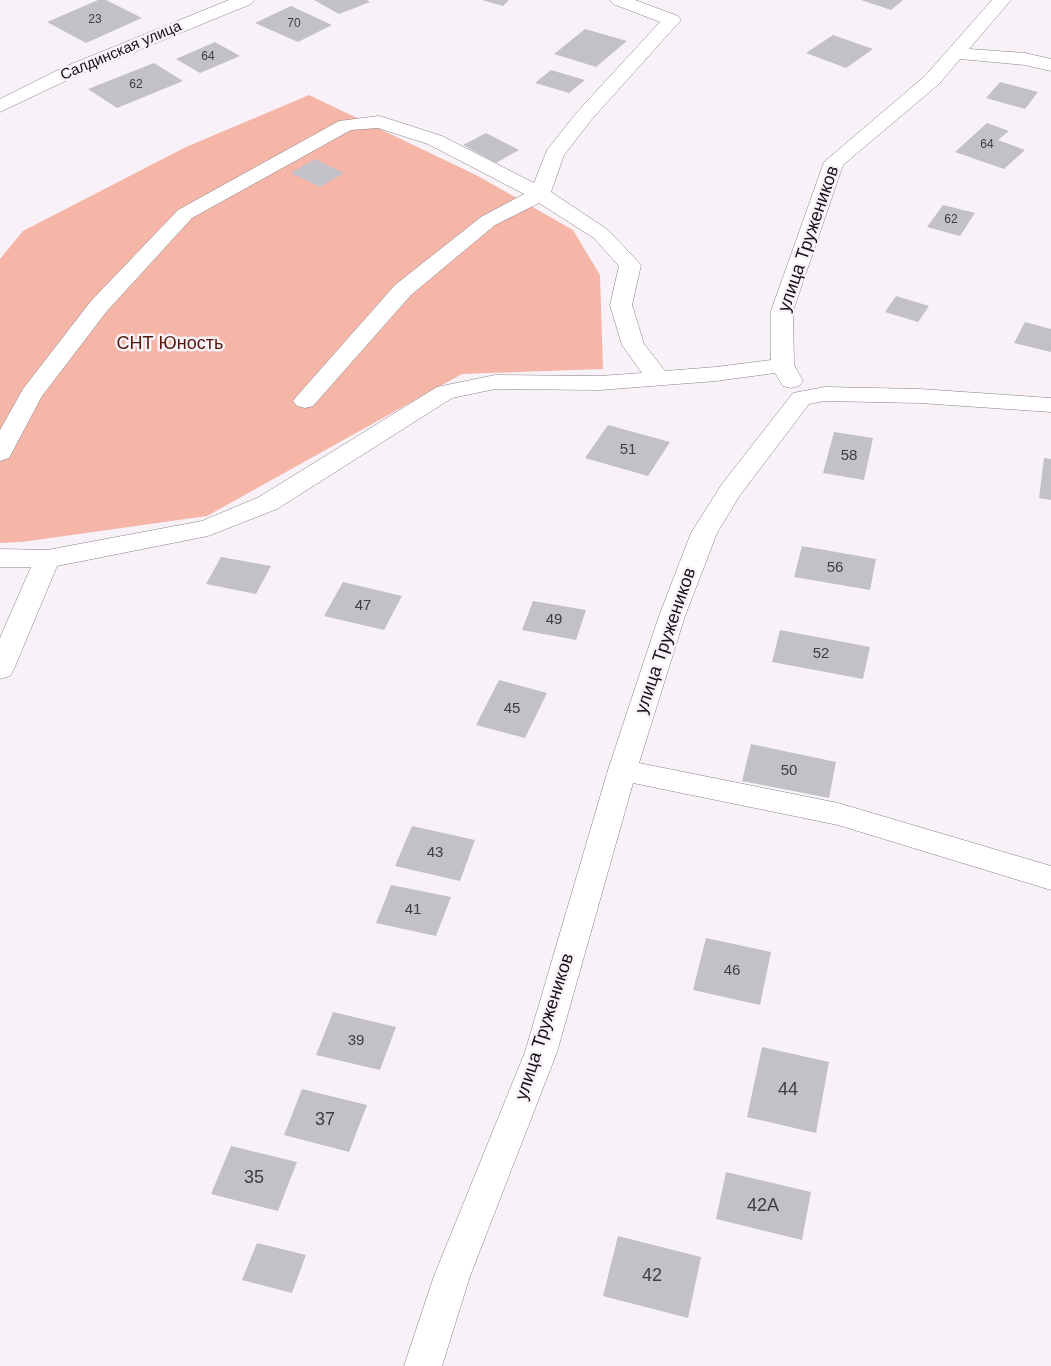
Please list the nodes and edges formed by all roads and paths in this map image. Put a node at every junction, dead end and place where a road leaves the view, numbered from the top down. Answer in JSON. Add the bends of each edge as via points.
{"nodes":[{"id":1,"x":244,"y":0,"type":"edge"},
{"id":2,"x":619,"y":0,"type":"edge"},
{"id":3,"x":1002,"y":0,"type":"edge"},
{"id":4,"x":955,"y":53,"type":"junction"},
{"id":5,"x":1051,"y":65,"type":"edge"},
{"id":6,"x":0,"y":106,"type":"edge"},
{"id":7,"x":540,"y":194,"type":"junction"},
{"id":8,"x":782,"y":366,"type":"junction"},
{"id":9,"x":658,"y":378,"type":"junction"},
{"id":10,"x":801,"y":398,"type":"junction"},
{"id":11,"x":305,"y":401,"type":"dead end"},
{"id":12,"x":1051,"y":405,"type":"edge"},
{"id":13,"x":0,"y":453,"type":"edge"},
{"id":14,"x":0,"y":558,"type":"edge"},
{"id":15,"x":47,"y":559,"type":"junction"},
{"id":16,"x":0,"y":669,"type":"edge"},
{"id":17,"x":622,"y":770,"type":"junction"},
{"id":18,"x":1051,"y":878,"type":"edge"},
{"id":19,"x":424,"y":1366,"type":"edge"}],
"edges":[{"from":1,"to":6,"type":"street","name":"Салдинская улица","via":[[71,71]]},
{"from":2,"to":7,"type":"street","via":[[674,14],[554,154]]},
{"from":3,"to":4,"type":"street","name":"улица Тружеников"},
{"from":4,"to":5,"type":"street","via":[[1025,59]]},
{"from":4,"to":8,"type":"street","name":"улица Тружеников","via":[[932,80],[834,162],[782,311]]},
{"from":7,"to":9,"type":"street","via":[[601,234],[630,265],[621,305],[633,345]]},
{"from":7,"to":11,"type":"street","via":[[488,221],[403,290]]},
{"from":7,"to":13,"type":"street","via":[[435,140],[379,122],[346,125],[185,214],[99,306],[31,394]]},
{"from":8,"to":9,"type":"street"},
{"from":8,"to":10,"type":"street"},
{"from":9,"to":15,"type":"street","via":[[600,383],[495,382],[445,392],[268,503],[208,528]]},
{"from":10,"to":12,"type":"street","via":[[825,394],[920,396]]},
{"from":10,"to":17,"type":"street","name":"улица Тружеников","via":[[704,533],[672,616]]},
{"from":14,"to":15,"type":"street"},
{"from":15,"to":16,"type":"street"},
{"from":17,"to":18,"type":"street","via":[[838,814]]},
{"from":17,"to":19,"type":"street","name":"улица Тружеников","via":[[541,1052],[452,1276]]}]}
